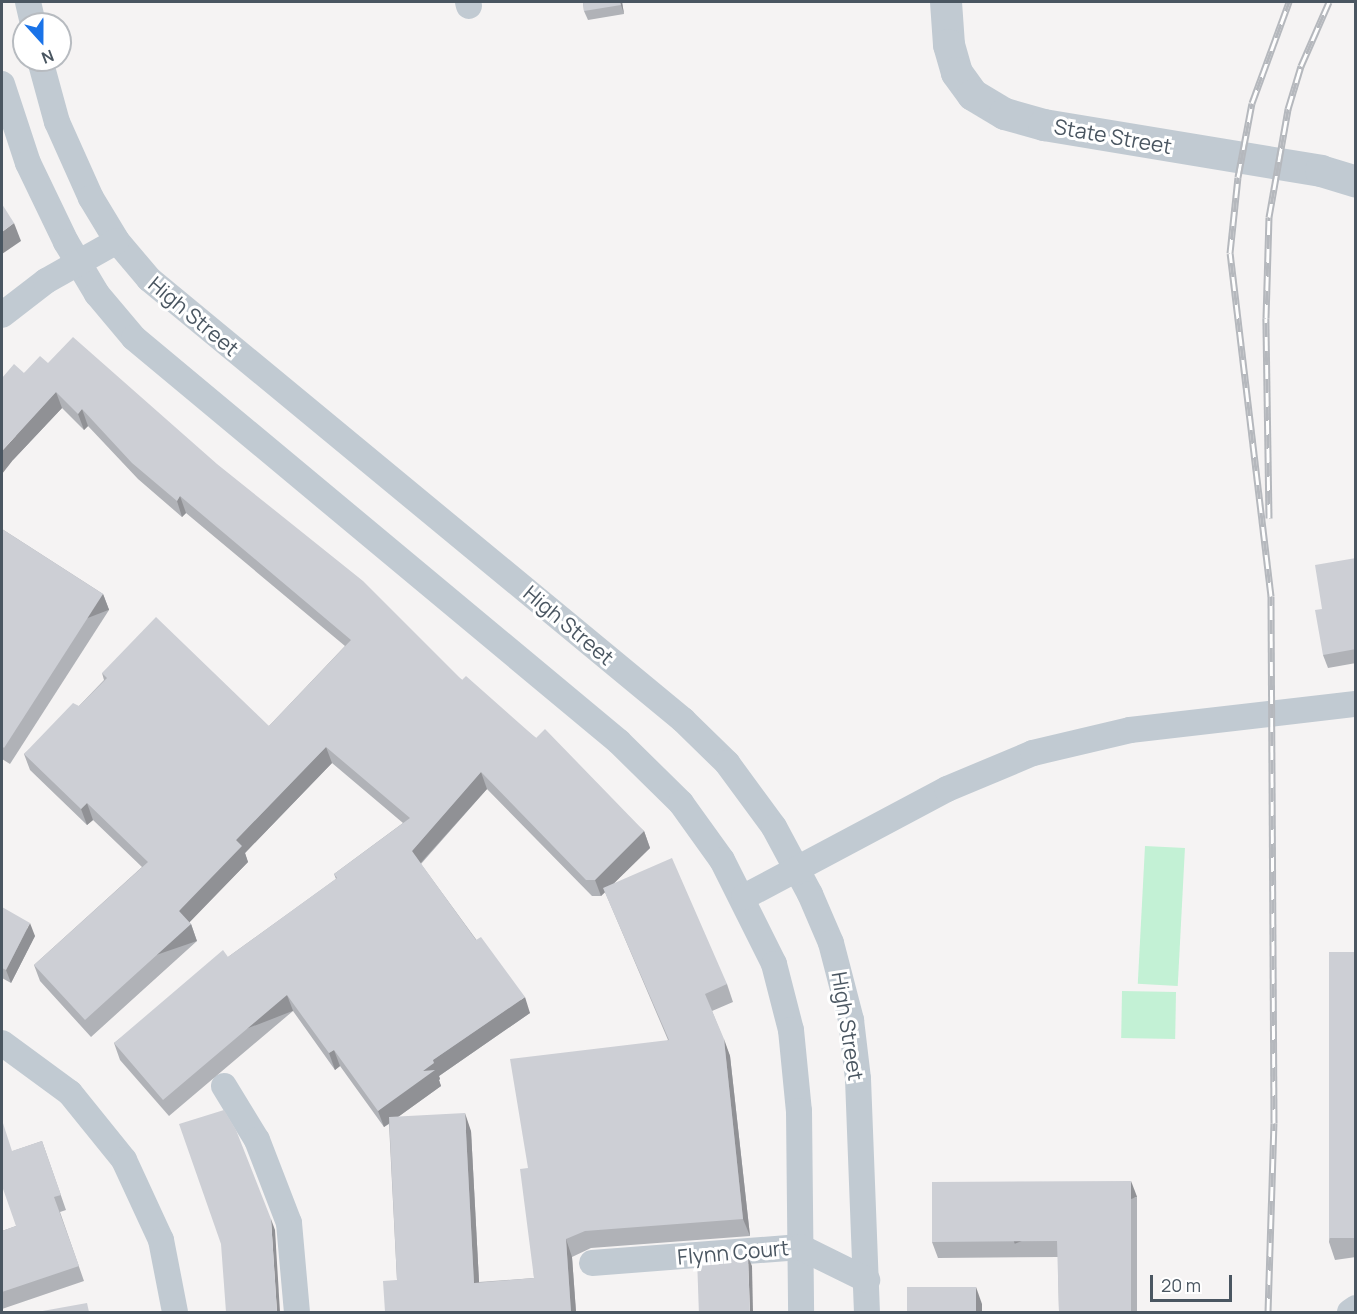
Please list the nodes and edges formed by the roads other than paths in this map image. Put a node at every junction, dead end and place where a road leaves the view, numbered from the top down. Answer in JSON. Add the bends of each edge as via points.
{"nodes":[{"id":1,"x":946,"y":2,"type":"edge"},
{"id":2,"x":44,"y":72,"type":"edge"},
{"id":3,"x":2,"y":84,"type":"edge"},
{"id":4,"x":1356,"y":182,"type":"edge"},
{"id":5,"x":117,"y":241,"type":"junction"},
{"id":6,"x":78,"y":263,"type":"junction"},
{"id":7,"x":2,"y":315,"type":"edge"},
{"id":8,"x":1356,"y":704,"type":"edge"},
{"id":9,"x":797,"y":869,"type":"junction"},
{"id":10,"x":744,"y":897,"type":"junction"},
{"id":11,"x":2,"y":1043,"type":"edge"},
{"id":12,"x":224,"y":1086,"type":"dead end"},
{"id":13,"x":800,"y":1246,"type":"junction"},
{"id":14,"x":592,"y":1263,"type":"dead end"},
{"id":15,"x":867,"y":1280,"type":"junction"},
{"id":16,"x":175,"y":1312,"type":"edge"},
{"id":17,"x":297,"y":1312,"type":"edge"},
{"id":18,"x":801,"y":1312,"type":"edge"},
{"id":19,"x":867,"y":1312,"type":"edge"}],
"edges":[{"from":1,"to":4,"type":"street","name":"State Street","via":[[949,45],[957,72],[973,95],[1005,114],[1321,171]]},
{"from":2,"to":5,"type":"street","name":"High Street","via":[[67,147]]},
{"from":3,"to":6,"type":"street","via":[[28,163]]},
{"from":5,"to":6,"type":"street"},
{"from":5,"to":9,"type":"street","name":"High Street","via":[[164,293],[683,720],[743,784]]},
{"from":6,"to":7,"type":"street","via":[[39,285]]},
{"from":6,"to":10,"type":"street","via":[[115,317],[157,360],[643,764],[695,821]]},
{"from":8,"to":9,"type":"street","via":[[1173,724],[1062,744],[977,774]]},
{"from":9,"to":10,"type":"street"},
{"from":9,"to":15,"type":"street","name":"High Street","via":[[831,944],[851,1020],[859,1089]]},
{"from":10,"to":13,"type":"street","via":[[774,964],[791,1030],[800,1110]]},
{"from":11,"to":16,"type":"street","via":[[70,1093],[124,1160],[161,1240]]},
{"from":12,"to":17,"type":"street","via":[[257,1140],[289,1223]]},
{"from":13,"to":14,"type":"street","name":"Flynn Court"},
{"from":13,"to":15,"type":"street","name":"Flynn Court"},
{"from":13,"to":18,"type":"street"},
{"from":15,"to":19,"type":"street","name":"High Street"}]}
